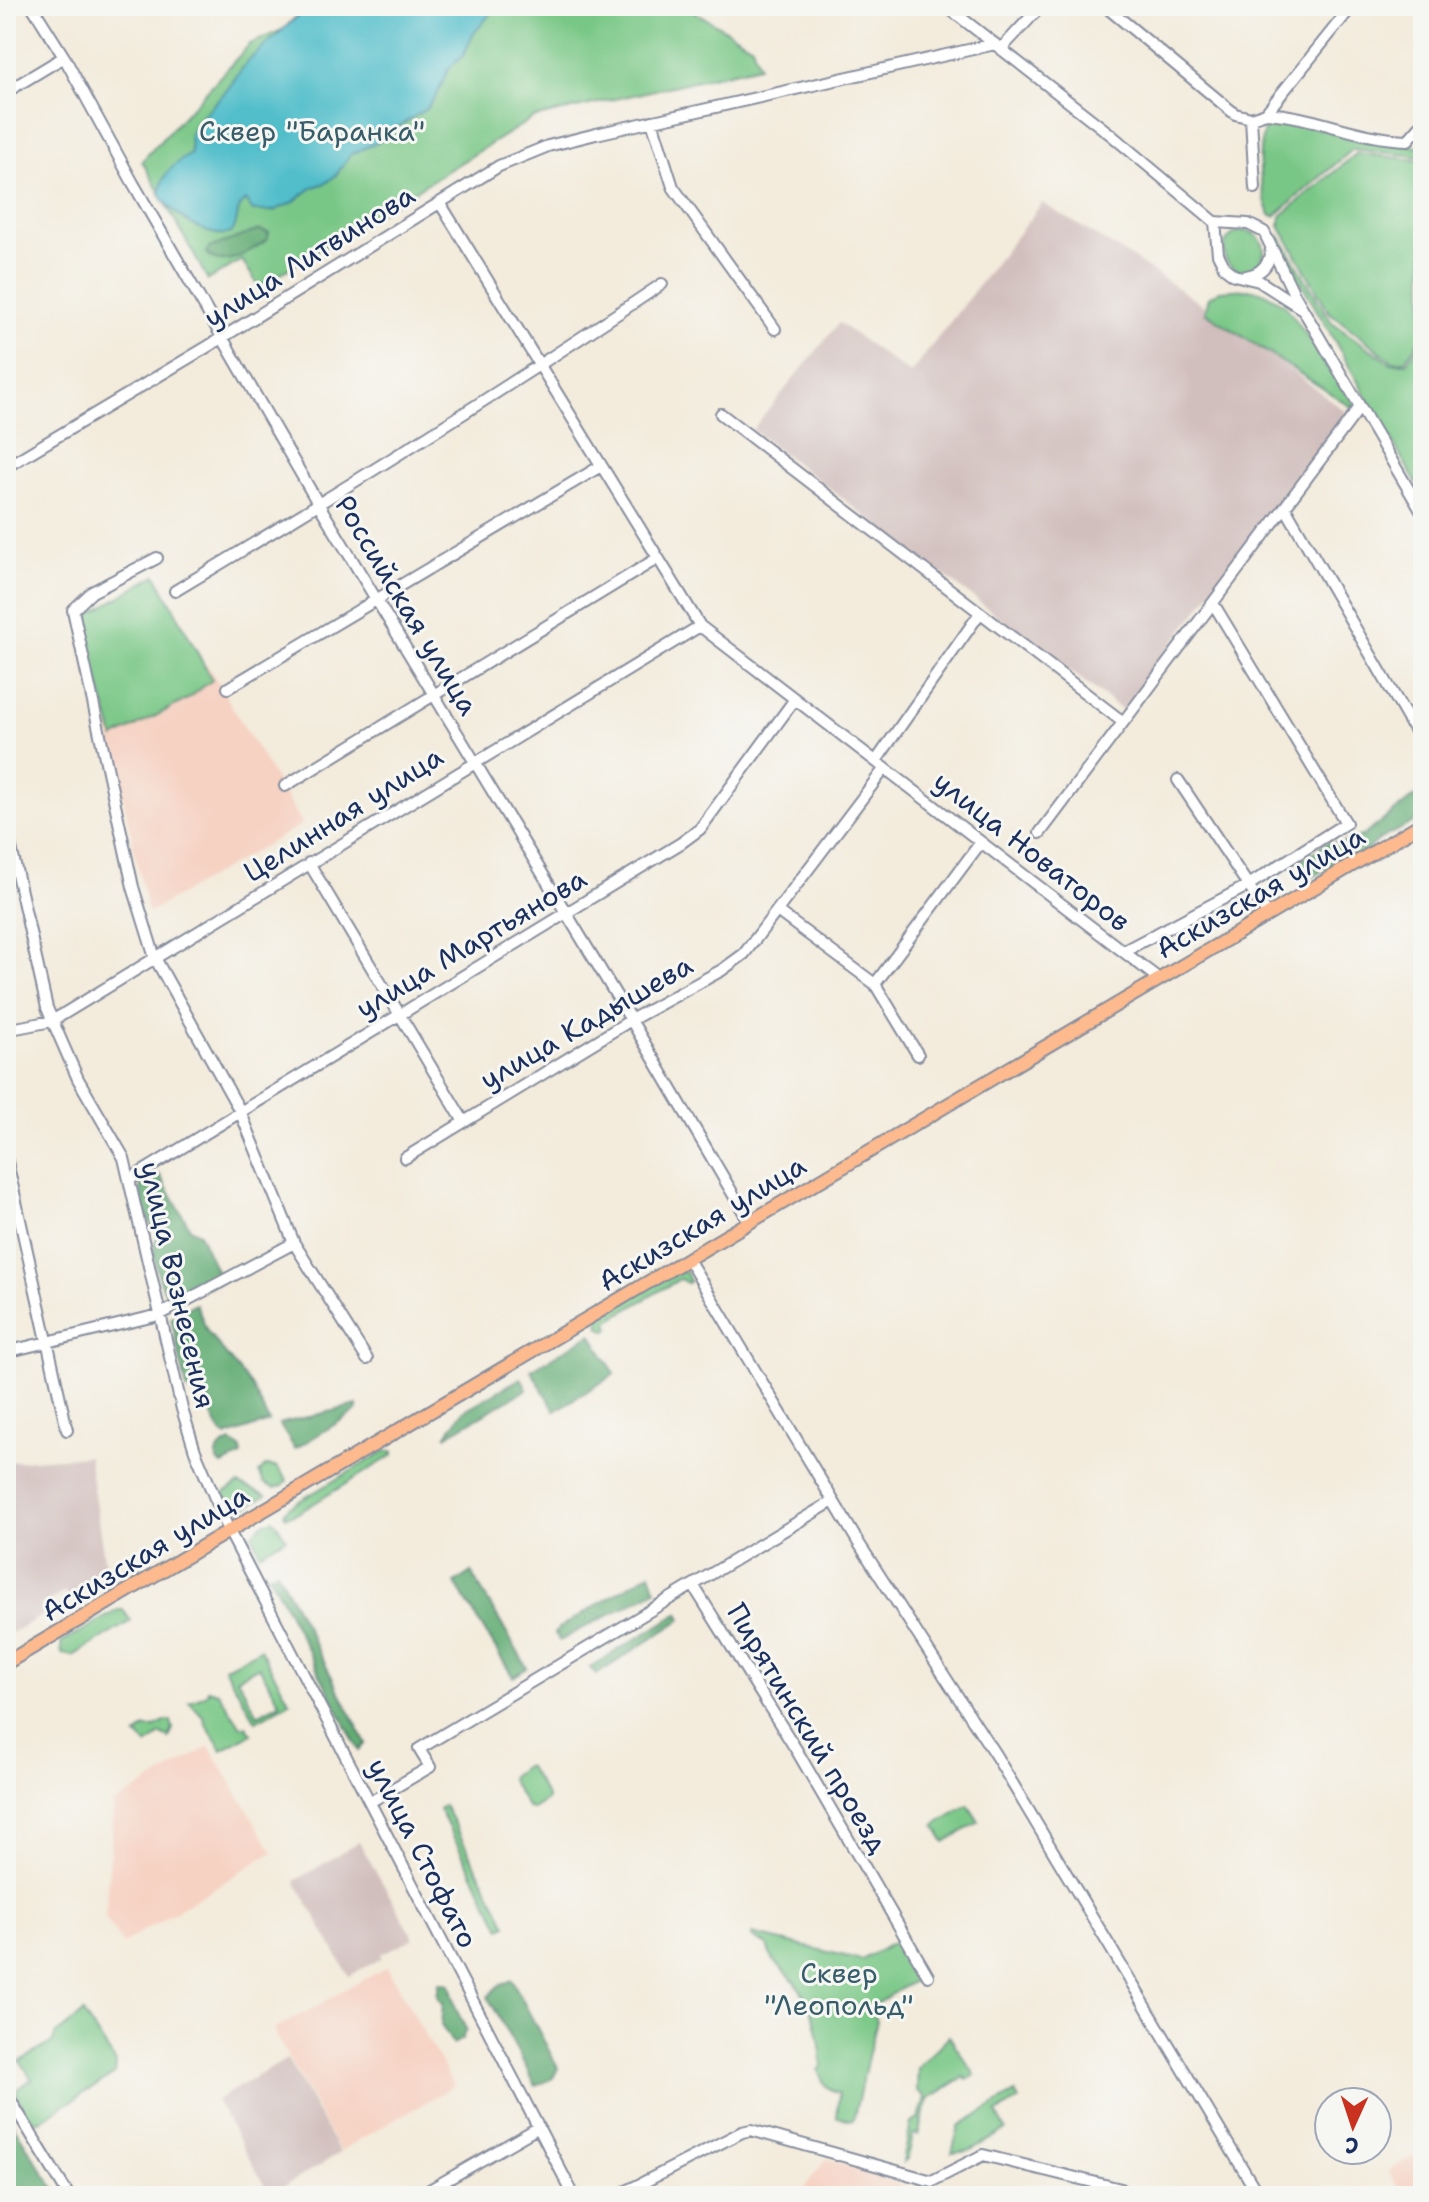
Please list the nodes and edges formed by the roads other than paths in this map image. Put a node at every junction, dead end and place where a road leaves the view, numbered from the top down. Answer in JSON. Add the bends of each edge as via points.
{"nodes":[{"id":1,"x":32,"y":6,"type":"edge"},
{"id":2,"x":946,"y":6,"type":"edge"},
{"id":3,"x":1041,"y":6,"type":"edge"},
{"id":4,"x":1105,"y":6,"type":"edge"},
{"id":5,"x":1352,"y":6,"type":"edge"},
{"id":6,"x":998,"y":47,"type":"junction"},
{"id":7,"x":64,"y":57,"type":"junction"},
{"id":8,"x":6,"y":92,"type":"edge"},
{"id":9,"x":1266,"y":113,"type":"junction"},
{"id":10,"x":1251,"y":118,"type":"junction"},
{"id":11,"x":652,"y":121,"type":"junction"},
{"id":12,"x":1423,"y":123,"type":"edge"},
{"id":13,"x":1408,"y":140,"type":"junction"},
{"id":14,"x":1423,"y":140,"type":"edge"},
{"id":15,"x":1255,"y":188,"type":"dead end"},
{"id":16,"x":440,"y":203,"type":"junction"},
{"id":17,"x":1215,"y":222,"type":"junction"},
{"id":18,"x":1240,"y":224,"type":"junction"},
{"id":19,"x":1218,"y":246,"type":"junction"},
{"id":20,"x":1271,"y":248,"type":"junction"},
{"id":21,"x":1246,"y":276,"type":"junction"},
{"id":22,"x":662,"y":284,"type":"dead end"},
{"id":23,"x":1303,"y":309,"type":"junction"},
{"id":24,"x":775,"y":329,"type":"dead end"},
{"id":25,"x":223,"y":338,"type":"junction"},
{"id":26,"x":542,"y":365,"type":"junction"},
{"id":27,"x":1360,"y":407,"type":"junction"},
{"id":28,"x":721,"y":414,"type":"dead end"},
{"id":29,"x":601,"y":466,"type":"junction"},
{"id":30,"x":6,"y":467,"type":"edge"},
{"id":31,"x":319,"y":505,"type":"junction"},
{"id":32,"x":1285,"y":507,"type":"junction"},
{"id":33,"x":1423,"y":514,"type":"edge"},
{"id":34,"x":157,"y":558,"type":"dead end"},
{"id":35,"x":658,"y":558,"type":"junction"},
{"id":36,"x":175,"y":591,"type":"dead end"},
{"id":37,"x":376,"y":600,"type":"junction"},
{"id":38,"x":1213,"y":603,"type":"junction"},
{"id":39,"x":980,"y":613,"type":"junction"},
{"id":40,"x":700,"y":626,"type":"junction"},
{"id":41,"x":228,"y":688,"type":"dead end"},
{"id":42,"x":432,"y":694,"type":"junction"},
{"id":43,"x":795,"y":699,"type":"junction"},
{"id":44,"x":1123,"y":722,"type":"junction"},
{"id":45,"x":1423,"y":745,"type":"edge"},
{"id":46,"x":473,"y":762,"type":"junction"},
{"id":47,"x":880,"y":764,"type":"junction"},
{"id":48,"x":1178,"y":780,"type":"dead end"},
{"id":49,"x":285,"y":786,"type":"dead end"},
{"id":50,"x":1423,"y":823,"type":"edge"},
{"id":51,"x":6,"y":825,"type":"edge"},
{"id":52,"x":1040,"y":833,"type":"dead end"},
{"id":53,"x":981,"y":842,"type":"junction"},
{"id":54,"x":309,"y":863,"type":"junction"},
{"id":55,"x":1247,"y":886,"type":"junction"},
{"id":56,"x":777,"y":911,"type":"junction"},
{"id":57,"x":565,"y":914,"type":"junction"},
{"id":58,"x":1268,"y":915,"type":"junction"},
{"id":59,"x":1124,"y":951,"type":"junction"},
{"id":60,"x":155,"y":958,"type":"junction"},
{"id":61,"x":1159,"y":979,"type":"junction"},
{"id":62,"x":875,"y":984,"type":"junction"},
{"id":63,"x":400,"y":1014,"type":"junction"},
{"id":64,"x":631,"y":1020,"type":"junction"},
{"id":65,"x":52,"y":1021,"type":"junction"},
{"id":66,"x":6,"y":1030,"type":"edge"},
{"id":67,"x":918,"y":1055,"type":"dead end"},
{"id":68,"x":240,"y":1111,"type":"junction"},
{"id":69,"x":464,"y":1122,"type":"junction"},
{"id":70,"x":6,"y":1157,"type":"edge"},
{"id":71,"x":405,"y":1158,"type":"dead end"},
{"id":72,"x":129,"y":1180,"type":"junction"},
{"id":73,"x":750,"y":1223,"type":"junction"},
{"id":74,"x":294,"y":1243,"type":"junction"},
{"id":75,"x":688,"y":1259,"type":"junction"},
{"id":76,"x":159,"y":1315,"type":"junction"},
{"id":77,"x":47,"y":1343,"type":"junction"},
{"id":78,"x":6,"y":1352,"type":"edge"},
{"id":79,"x":367,"y":1359,"type":"dead end"},
{"id":80,"x":67,"y":1430,"type":"dead end"},
{"id":81,"x":833,"y":1501,"type":"junction"},
{"id":82,"x":229,"y":1531,"type":"junction"},
{"id":83,"x":693,"y":1585,"type":"junction"},
{"id":84,"x":6,"y":1663,"type":"edge"},
{"id":85,"x":370,"y":1802,"type":"junction"},
{"id":86,"x":928,"y":1976,"type":"dead end"},
{"id":87,"x":6,"y":2093,"type":"edge"},
{"id":88,"x":539,"y":2127,"type":"junction"},
{"id":89,"x":69,"y":2196,"type":"edge"},
{"id":90,"x":419,"y":2196,"type":"edge"},
{"id":91,"x":574,"y":2196,"type":"edge"},
{"id":92,"x":617,"y":2196,"type":"edge"},
{"id":93,"x":1129,"y":2196,"type":"edge"},
{"id":94,"x":1259,"y":2196,"type":"edge"}],
"edges":[{"from":1,"to":7,"type":"street","name":"Российская улица"},
{"from":2,"to":6,"type":"street"},
{"from":3,"to":6,"type":"street"},
{"from":4,"to":10,"type":"street","via":[[1235,114]]},
{"from":5,"to":9,"type":"street"},
{"from":6,"to":11,"type":"street","name":"улица Литвинова"},
{"from":6,"to":17,"type":"street"},
{"from":7,"to":8,"type":"street"},
{"from":7,"to":25,"type":"street","name":"Российская улица"},
{"from":9,"to":10,"type":"street"},
{"from":9,"to":13,"type":"street","via":[[1294,115],[1379,139]]},
{"from":10,"to":15,"type":"street"},
{"from":11,"to":16,"type":"street","name":"улица Литвинова","via":[[548,146],[499,166]]},
{"from":11,"to":24,"type":"street","via":[[673,187]]},
{"from":12,"to":13,"type":"street"},
{"from":13,"to":14,"type":"street"},
{"from":16,"to":25,"type":"street","name":"улица Литвинова"},
{"from":16,"to":26,"type":"street","name":"улица Новаторов"},
{"from":17,"to":18,"type":"street"},
{"from":17,"to":19,"type":"street"},
{"from":18,"to":19,"type":"street","via":[[1225,232]]},
{"from":18,"to":20,"type":"street","via":[[1260,229]]},
{"from":19,"to":21,"type":"street","via":[[1225,268]]},
{"from":20,"to":21,"type":"street","via":[[1264,268]]},
{"from":20,"to":23,"type":"street"},
{"from":21,"to":23,"type":"street"},
{"from":22,"to":26,"type":"street"},
{"from":23,"to":27,"type":"street"},
{"from":25,"to":30,"type":"street","name":"улица Литвинова"},
{"from":25,"to":31,"type":"street","name":"Российская улица"},
{"from":26,"to":29,"type":"street","name":"улица Новаторов"},
{"from":26,"to":31,"type":"street"},
{"from":27,"to":32,"type":"street"},
{"from":27,"to":33,"type":"street"},
{"from":28,"to":39,"type":"street"},
{"from":29,"to":35,"type":"street","name":"улица Новаторов"},
{"from":29,"to":37,"type":"street"},
{"from":31,"to":36,"type":"street"},
{"from":31,"to":37,"type":"street","name":"Российская улица"},
{"from":32,"to":38,"type":"street"},
{"from":32,"to":45,"type":"street"},
{"from":34,"to":60,"type":"street","via":[[92,592],[73,610],[133,887]]},
{"from":35,"to":40,"type":"street","name":"улица Новаторов"},
{"from":35,"to":42,"type":"street"},
{"from":37,"to":41,"type":"street"},
{"from":37,"to":42,"type":"street","name":"Российская улица"},
{"from":38,"to":44,"type":"street"},
{"from":38,"to":55,"type":"street","via":[[1346,823]]},
{"from":39,"to":44,"type":"street"},
{"from":39,"to":47,"type":"street"},
{"from":40,"to":43,"type":"street","name":"улица Новаторов"},
{"from":40,"to":46,"type":"street","name":"Целинная улица"},
{"from":42,"to":46,"type":"street","name":"Российская улица"},
{"from":42,"to":49,"type":"street"},
{"from":43,"to":47,"type":"street","name":"улица Новаторов"},
{"from":43,"to":57,"type":"street","name":"улица Мартьянова","via":[[700,829]]},
{"from":44,"to":52,"type":"street"},
{"from":46,"to":54,"type":"street","name":"Целинная улица"},
{"from":46,"to":57,"type":"street","name":"Российская улица"},
{"from":47,"to":53,"type":"street","name":"улица Новаторов"},
{"from":47,"to":56,"type":"street","name":"улица Кадышева"},
{"from":48,"to":55,"type":"street"},
{"from":50,"to":58,"type":"main road","name":"Аскизская улица"},
{"from":51,"to":65,"type":"street","name":"улица Вознесения"},
{"from":53,"to":59,"type":"street","name":"улица Новаторов"},
{"from":53,"to":62,"type":"street"},
{"from":54,"to":60,"type":"street","name":"Целинная улица"},
{"from":54,"to":63,"type":"street"},
{"from":55,"to":58,"type":"street"},
{"from":55,"to":59,"type":"street"},
{"from":56,"to":62,"type":"street"},
{"from":56,"to":64,"type":"street","name":"улица Кадышева","via":[[744,954]]},
{"from":57,"to":63,"type":"street","name":"улица Мартьянова"},
{"from":57,"to":64,"type":"street","name":"Российская улица"},
{"from":58,"to":61,"type":"main road","name":"Аскизская улица"},
{"from":59,"to":61,"type":"street","name":"улица Новаторов"},
{"from":60,"to":65,"type":"street","name":"Целинная улица"},
{"from":60,"to":68,"type":"street"},
{"from":61,"to":73,"type":"main road","name":"Аскизская улица"},
{"from":62,"to":67,"type":"street"},
{"from":63,"to":68,"type":"street","name":"улица Мартьянова"},
{"from":63,"to":69,"type":"street"},
{"from":64,"to":69,"type":"street","name":"улица Кадышева"},
{"from":64,"to":73,"type":"street","name":"Российская улица"},
{"from":65,"to":66,"type":"street","name":"Целинная улица"},
{"from":65,"to":72,"type":"street","name":"улица Вознесения","via":[[124,1158]]},
{"from":68,"to":72,"type":"street","name":"улица Мартьянова"},
{"from":68,"to":74,"type":"street"},
{"from":69,"to":71,"type":"street","name":"улица Кадышева"},
{"from":70,"to":77,"type":"street"},
{"from":72,"to":76,"type":"street","name":"улица Вознесения"},
{"from":73,"to":75,"type":"main road","name":"Аскизская улица"},
{"from":74,"to":76,"type":"street"},
{"from":74,"to":79,"type":"street"},
{"from":75,"to":81,"type":"street"},
{"from":75,"to":82,"type":"main road","name":"Аскизская улица"},
{"from":76,"to":77,"type":"street"},
{"from":76,"to":82,"type":"street","name":"улица Вознесения","via":[[195,1451]]},
{"from":77,"to":78,"type":"street"},
{"from":77,"to":80,"type":"street"},
{"from":81,"to":83,"type":"street"},
{"from":81,"to":94,"type":"street","via":[[996,1756]]},
{"from":82,"to":84,"type":"main road","name":"Аскизская улица"},
{"from":82,"to":85,"type":"street","name":"улица Стофато"},
{"from":83,"to":85,"type":"street","via":[[419,1749],[430,1767]]},
{"from":83,"to":86,"type":"street","name":"Пирятинский проезд"},
{"from":85,"to":88,"type":"street","name":"улица Стофато"},
{"from":87,"to":89,"type":"street"},
{"from":88,"to":90,"type":"street"},
{"from":88,"to":91,"type":"street","name":"улица Стофато"},
{"from":92,"to":93,"type":"street","via":[[751,2130],[932,2181],[983,2155],[1121,2189]]}]}
